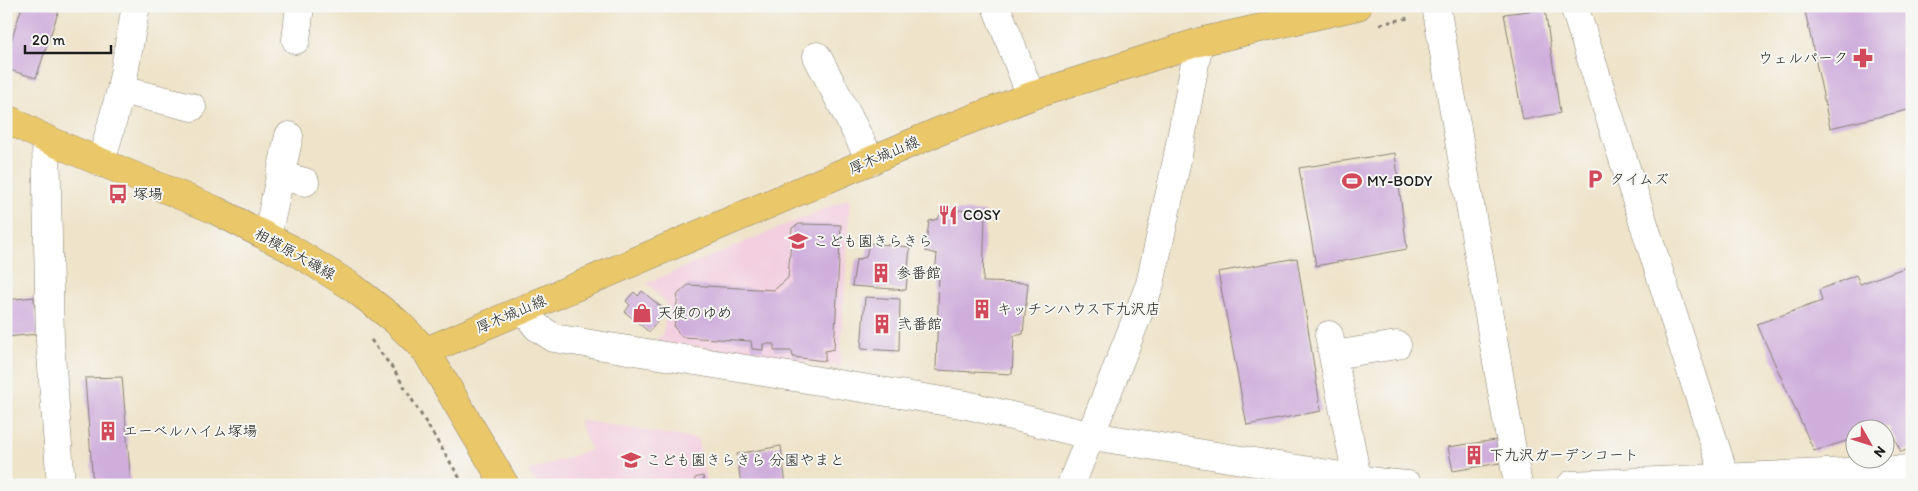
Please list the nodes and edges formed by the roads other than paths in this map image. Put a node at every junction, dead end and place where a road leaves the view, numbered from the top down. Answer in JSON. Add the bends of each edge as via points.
{"nodes":[{"id":1,"x":136,"y":6,"type":"edge"},
{"id":2,"x":300,"y":6,"type":"edge"},
{"id":3,"x":996,"y":6,"type":"edge"},
{"id":4,"x":1574,"y":6,"type":"edge"},
{"id":5,"x":1426,"y":11,"type":"edge"},
{"id":6,"x":1365,"y":16,"type":"edge"},
{"id":7,"x":296,"y":40,"type":"dead end"},
{"id":8,"x":1199,"y":42,"type":"junction"},
{"id":9,"x":817,"y":56,"type":"dead end"},
{"id":10,"x":121,"y":90,"type":"junction"},
{"id":11,"x":1031,"y":96,"type":"junction"},
{"id":12,"x":192,"y":107,"type":"dead end"},
{"id":13,"x":6,"y":118,"type":"edge"},
{"id":14,"x":290,"y":136,"type":"dead end"},
{"id":15,"x":46,"y":139,"type":"junction"},
{"id":16,"x":871,"y":161,"type":"junction"},
{"id":17,"x":101,"y":163,"type":"junction"},
{"id":18,"x":267,"y":237,"type":"junction"},
{"id":19,"x":523,"y":309,"type":"junction"},
{"id":20,"x":1397,"y":345,"type":"dead end"},
{"id":21,"x":426,"y":350,"type":"junction"},
{"id":22,"x":1092,"y":436,"type":"junction"},
{"id":23,"x":1902,"y":474,"type":"edge"},
{"id":24,"x":1725,"y":477,"type":"junction"},
{"id":25,"x":1357,"y":478,"type":"junction"},
{"id":26,"x":1787,"y":479,"type":"edge"},
{"id":27,"x":1668,"y":482,"type":"edge"},
{"id":28,"x":61,"y":485,"type":"edge"},
{"id":29,"x":506,"y":485,"type":"edge"},
{"id":30,"x":1071,"y":485,"type":"edge"},
{"id":31,"x":1408,"y":485,"type":"edge"},
{"id":32,"x":1518,"y":485,"type":"edge"},
{"id":33,"x":1571,"y":485,"type":"edge"}],
"edges":[{"from":1,"to":10,"type":"street"},
{"from":2,"to":7,"type":"street"},
{"from":3,"to":11,"type":"street"},
{"from":4,"to":24,"type":"street"},
{"from":5,"to":32,"type":"street"},
{"from":6,"to":8,"type":"main road","name":"厚木城山線"},
{"from":8,"to":11,"type":"main road","name":"厚木城山線"},
{"from":8,"to":22,"type":"street","via":[[1150,284]]},
{"from":9,"to":16,"type":"street"},
{"from":10,"to":12,"type":"street"},
{"from":10,"to":17,"type":"street"},
{"from":11,"to":16,"type":"main road","name":"厚木城山線"},
{"from":13,"to":15,"type":"main road","name":"相模原大磯線"},
{"from":14,"to":18,"type":"street","via":[[293,179]]},
{"from":15,"to":17,"type":"main road","name":"相模原大磯線"},
{"from":15,"to":28,"type":"street","via":[[50,341]]},
{"from":16,"to":19,"type":"main road","name":"厚木城山線"},
{"from":17,"to":18,"type":"main road","name":"相模原大磯線","via":[[215,210]]},
{"from":18,"to":21,"type":"main road","name":"相模原大磯線","via":[[351,286],[396,321]]},
{"from":19,"to":21,"type":"main road","name":"厚木城山線"},
{"from":19,"to":22,"type":"street","via":[[537,327],[554,338],[967,405]]},
{"from":20,"to":25,"type":"street","via":[[1331,345]]},
{"from":21,"to":29,"type":"main road","name":"相模原大磯線"},
{"from":22,"to":25,"type":"street"},
{"from":22,"to":30,"type":"street"},
{"from":23,"to":26,"type":"street"},
{"from":24,"to":26,"type":"street"},
{"from":24,"to":27,"type":"street"},
{"from":25,"to":31,"type":"street"},
{"from":27,"to":33,"type":"street"}]}
